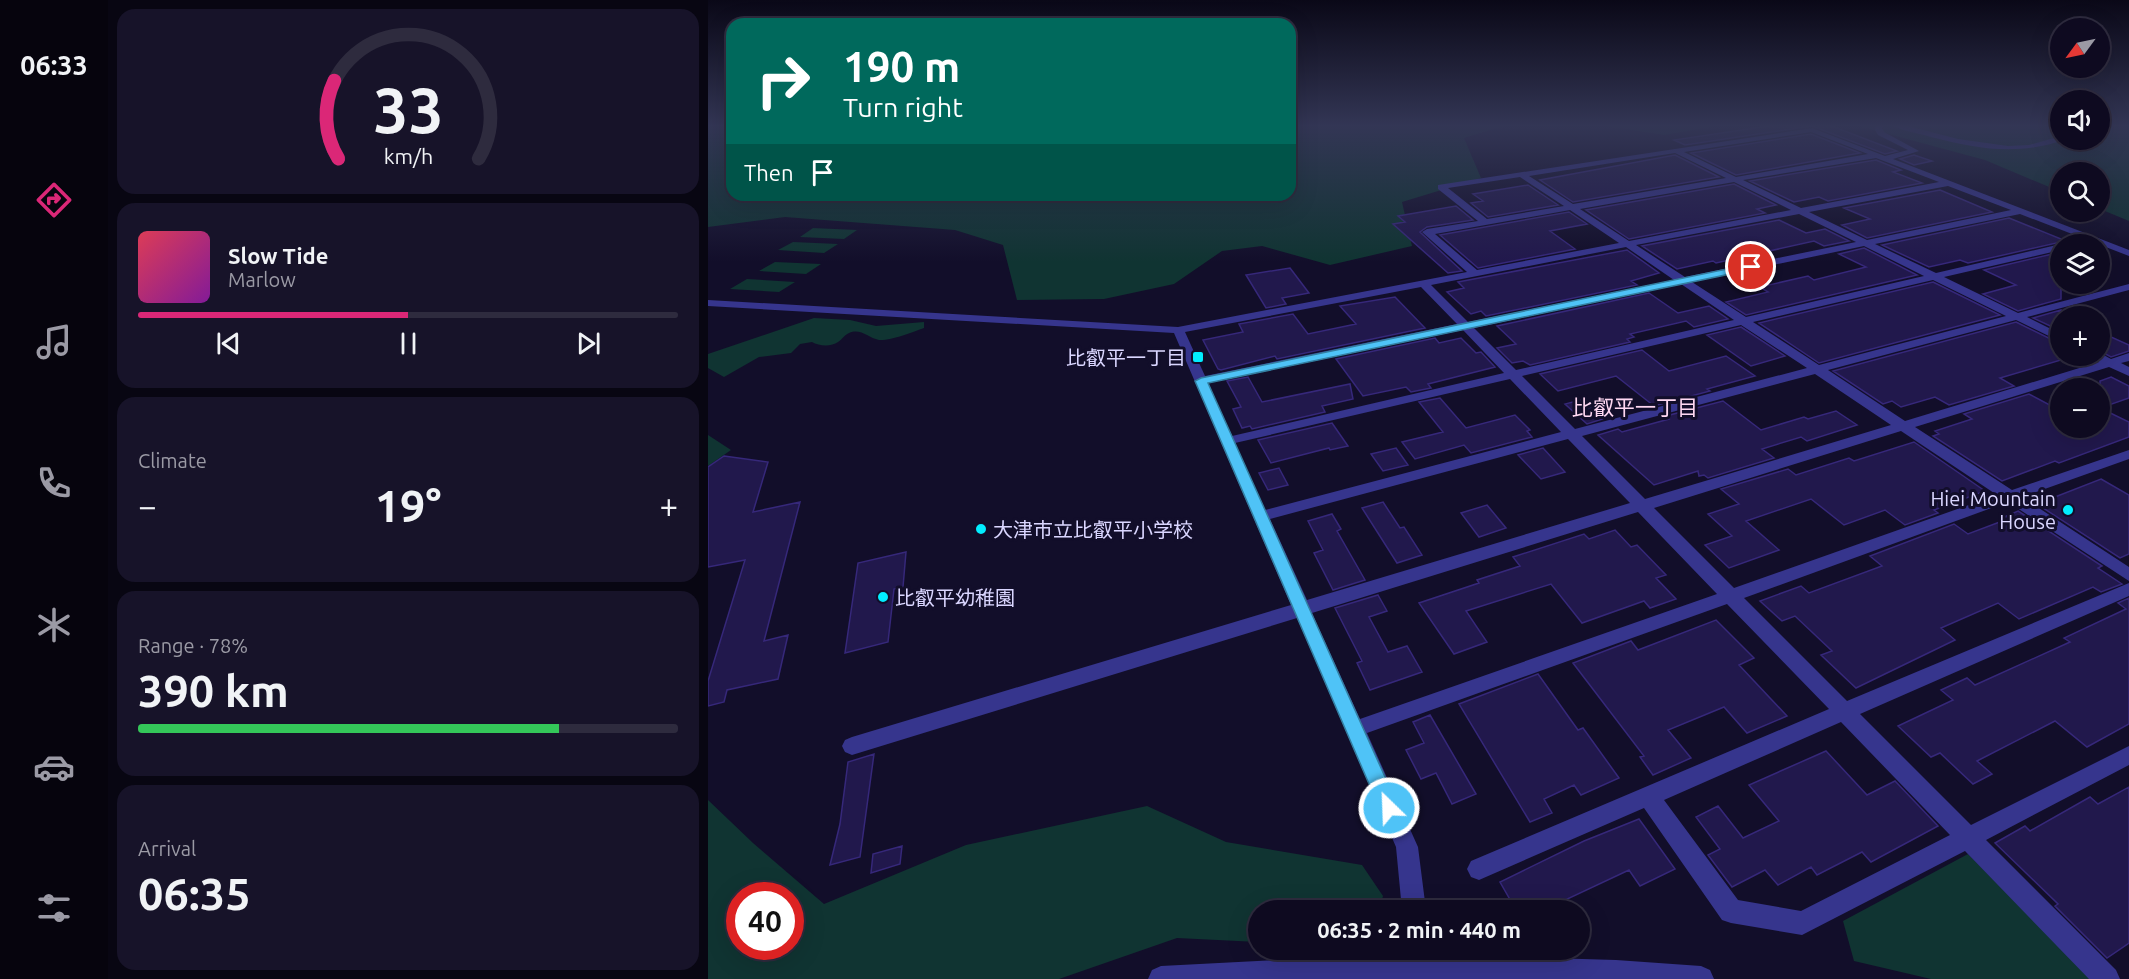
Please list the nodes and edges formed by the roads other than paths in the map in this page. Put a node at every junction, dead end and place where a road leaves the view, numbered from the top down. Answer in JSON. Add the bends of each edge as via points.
{"nodes":[{"id":1,"x":1543,"y":171,"type":"edge"},
{"id":2,"x":1716,"y":171,"type":"edge"},
{"id":3,"x":1794,"y":171,"type":"edge"},
{"id":4,"x":1916,"y":171,"type":"edge"},
{"id":5,"x":1521,"y":174,"type":"junction"},
{"id":6,"x":1735,"y":180,"type":"junction"},
{"id":7,"x":1948,"y":183,"type":"junction"},
{"id":8,"x":1572,"y":208,"type":"junction"},
{"id":9,"x":1799,"y":211,"type":"junction"},
{"id":10,"x":2020,"y":211,"type":"junction"},
{"id":11,"x":1485,"y":222,"type":"junction"},
{"id":12,"x":2081,"y":234,"type":"edge"},
{"id":13,"x":1865,"y":243,"type":"junction"},
{"id":14,"x":1627,"y":244,"type":"junction"},
{"id":15,"x":2110,"y":245,"type":"edge"},
{"id":16,"x":2050,"y":250,"type":"edge"},
{"id":17,"x":2129,"y":253,"type":"edge"},
{"id":18,"x":1475,"y":273,"type":"junction"},
{"id":19,"x":1934,"y":276,"type":"junction"},
{"id":20,"x":1683,"y":281,"type":"junction"},
{"id":21,"x":1423,"y":283,"type":"junction"},
{"id":22,"x":2129,"y":287,"type":"edge"},
{"id":23,"x":708,"y":303,"type":"edge"},
{"id":24,"x":2016,"y":316,"type":"junction"},
{"id":25,"x":1743,"y":321,"type":"junction"},
{"id":26,"x":1465,"y":326,"type":"junction"},
{"id":27,"x":1178,"y":330,"type":"junction"},
{"id":28,"x":2050,"y":333,"type":"edge"},
{"id":29,"x":2129,"y":357,"type":"edge"},
{"id":30,"x":2110,"y":363,"type":"joint"},
{"id":31,"x":2100,"y":366,"type":"edge"},
{"id":32,"x":1816,"y":369,"type":"junction"},
{"id":33,"x":2129,"y":372,"type":"edge"},
{"id":34,"x":1513,"y":374,"type":"junction"},
{"id":35,"x":1201,"y":381,"type":"junction"},
{"id":36,"x":1903,"y":426,"type":"junction"},
{"id":37,"x":1571,"y":434,"type":"junction"},
{"id":38,"x":1227,"y":441,"type":"junction"},
{"id":39,"x":2129,"y":453,"type":"edge"},
{"id":40,"x":2009,"y":496,"type":"junction"},
{"id":41,"x":1641,"y":505,"type":"junction"},
{"id":42,"x":1260,"y":516,"type":"junction"},
{"id":43,"x":2129,"y":575,"type":"edge"},
{"id":44,"x":2129,"y":589,"type":"edge"},
{"id":45,"x":1730,"y":596,"type":"junction"},
{"id":46,"x":1302,"y":609,"type":"junction"},
{"id":47,"x":1844,"y":712,"type":"junction"},
{"id":48,"x":1355,"y":729,"type":"junction"},
{"id":49,"x":852,"y":746,"type":"dead end"},
{"id":50,"x":2129,"y":755,"type":"edge"},
{"id":51,"x":1648,"y":796,"type":"junction"},
{"id":52,"x":1969,"y":839,"type":"junction"},
{"id":53,"x":1479,"y":869,"type":"dead end"},
{"id":54,"x":1413,"y":900,"type":"edge"},
{"id":55,"x":1406,"y":965,"type":"edge"},
{"id":56,"x":1617,"y":976,"type":"edge"},
{"id":57,"x":1165,"y":978,"type":"edge"},
{"id":58,"x":1701,"y":979,"type":"edge"},
{"id":59,"x":2107,"y":979,"type":"edge"}],
"edges":[{"from":1,"to":5,"type":"street"},
{"from":2,"to":6,"type":"street"},
{"from":3,"to":6,"type":"street"},
{"from":4,"to":7,"type":"street"},
{"from":5,"to":8,"type":"street"},
{"from":5,"to":11,"type":"street","via":[[1441,187]]},
{"from":6,"to":8,"type":"street"},
{"from":6,"to":9,"type":"street"},
{"from":7,"to":9,"type":"street"},
{"from":7,"to":10,"type":"street"},
{"from":8,"to":11,"type":"street"},
{"from":8,"to":14,"type":"street"},
{"from":9,"to":13,"type":"street"},
{"from":9,"to":14,"type":"street"},
{"from":10,"to":12,"type":"street"},
{"from":10,"to":13,"type":"street"},
{"from":11,"to":18,"type":"street","via":[[1427,232]]},
{"from":13,"to":19,"type":"street"},
{"from":13,"to":20,"type":"street"},
{"from":14,"to":18,"type":"street"},
{"from":14,"to":20,"type":"street"},
{"from":15,"to":17,"type":"street"},
{"from":16,"to":19,"type":"street"},
{"from":18,"to":21,"type":"street"},
{"from":19,"to":24,"type":"street"},
{"from":19,"to":25,"type":"street"},
{"from":20,"to":25,"type":"street"},
{"from":20,"to":26,"type":"street"},
{"from":21,"to":26,"type":"street"},
{"from":21,"to":27,"type":"street"},
{"from":22,"to":24,"type":"street"},
{"from":23,"to":27,"type":"street"},
{"from":24,"to":28,"type":"street"},
{"from":24,"to":32,"type":"street"},
{"from":25,"to":32,"type":"street"},
{"from":25,"to":34,"type":"street"},
{"from":26,"to":34,"type":"street"},
{"from":26,"to":35,"type":"street"},
{"from":27,"to":35,"type":"street"},
{"from":29,"to":30,"type":"street"},
{"from":30,"to":33,"type":"street"},
{"from":31,"to":36,"type":"street"},
{"from":32,"to":36,"type":"street"},
{"from":32,"to":37,"type":"street"},
{"from":34,"to":37,"type":"street"},
{"from":34,"to":38,"type":"street"},
{"from":35,"to":38,"type":"street"},
{"from":36,"to":40,"type":"street"},
{"from":36,"to":41,"type":"street"},
{"from":37,"to":41,"type":"street"},
{"from":37,"to":42,"type":"street"},
{"from":38,"to":42,"type":"street"},
{"from":39,"to":40,"type":"street"},
{"from":40,"to":43,"type":"street"},
{"from":40,"to":45,"type":"street"},
{"from":41,"to":45,"type":"street"},
{"from":41,"to":46,"type":"street"},
{"from":42,"to":46,"type":"street"},
{"from":44,"to":47,"type":"street"},
{"from":45,"to":47,"type":"street"},
{"from":45,"to":48,"type":"street"},
{"from":46,"to":48,"type":"street"},
{"from":46,"to":49,"type":"street"},
{"from":47,"to":51,"type":"street"},
{"from":47,"to":52,"type":"street"},
{"from":48,"to":54,"type":"street","via":[[1407,847]]},
{"from":50,"to":52,"type":"street"},
{"from":51,"to":52,"type":"street","via":[[1731,911],[1802,923]]},
{"from":51,"to":53,"type":"street"},
{"from":52,"to":59,"type":"street"},
{"from":55,"to":56,"type":"street"},
{"from":55,"to":57,"type":"street"},
{"from":56,"to":58,"type":"street"}]}
